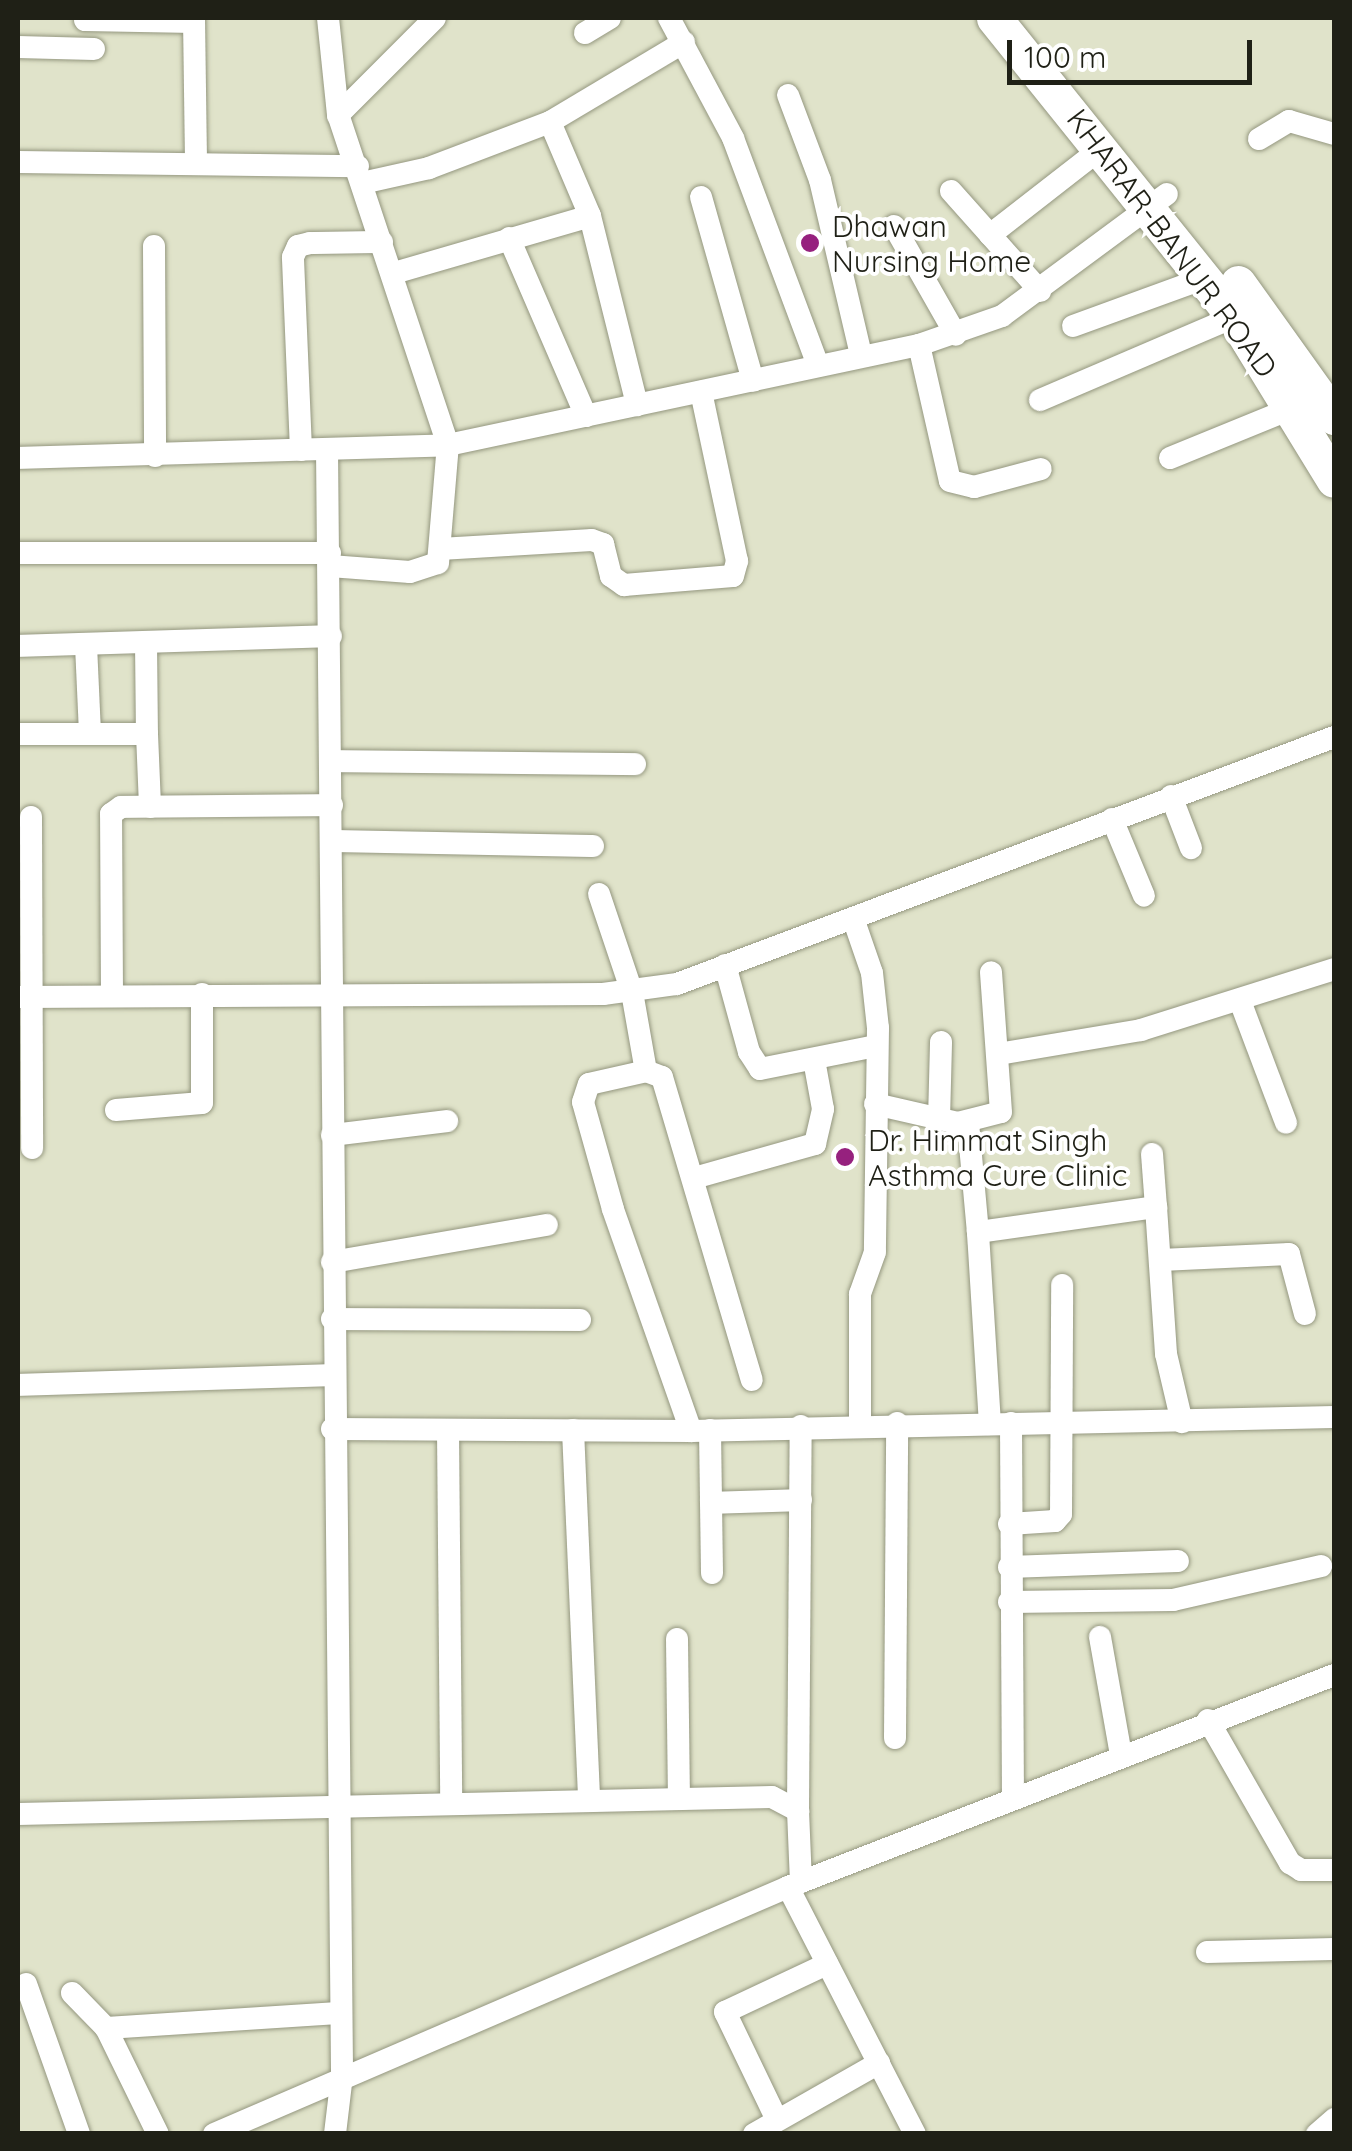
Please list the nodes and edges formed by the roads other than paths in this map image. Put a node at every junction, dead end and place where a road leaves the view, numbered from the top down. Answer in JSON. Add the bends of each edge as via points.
{"nodes":[{"id":1,"x":328,"y":18,"type":"edge"},
{"id":2,"x":436,"y":18,"type":"edge"},
{"id":3,"x":610,"y":18,"type":"edge"},
{"id":4,"x":669,"y":18,"type":"edge"},
{"id":5,"x":994,"y":18,"type":"edge"},
{"id":6,"x":1016,"y":18,"type":"edge"},
{"id":7,"x":85,"y":20,"type":"dead end"},
{"id":8,"x":194,"y":20,"type":"edge"},
{"id":9,"x":584,"y":33,"type":"dead end"},
{"id":10,"x":684,"y":42,"type":"junction"},
{"id":11,"x":18,"y":46,"type":"edge"},
{"id":12,"x":94,"y":49,"type":"dead end"},
{"id":13,"x":788,"y":95,"type":"dead end"},
{"id":14,"x":338,"y":114,"type":"junction"},
{"id":15,"x":550,"y":122,"type":"junction"},
{"id":16,"x":1334,"y":134,"type":"edge"},
{"id":17,"x":1260,"y":139,"type":"dead end"},
{"id":18,"x":1103,"y":146,"type":"junction"},
{"id":19,"x":196,"y":160,"type":"junction"},
{"id":20,"x":18,"y":162,"type":"edge"},
{"id":21,"x":360,"y":174,"type":"junction"},
{"id":22,"x":950,"y":190,"type":"dead end"},
{"id":23,"x":701,"y":197,"type":"dead end"},
{"id":24,"x":1159,"y":200,"type":"junction"},
{"id":25,"x":590,"y":216,"type":"junction"},
{"id":26,"x":894,"y":226,"type":"dead end"},
{"id":27,"x":990,"y":235,"type":"junction"},
{"id":28,"x":509,"y":238,"type":"junction"},
{"id":29,"x":382,"y":242,"type":"junction"},
{"id":30,"x":154,"y":246,"type":"dead end"},
{"id":31,"x":394,"y":273,"type":"junction"},
{"id":32,"x":1205,"y":278,"type":"junction"},
{"id":33,"x":1040,"y":291,"type":"junction"},
{"id":34,"x":1234,"y":317,"type":"junction"},
{"id":35,"x":1073,"y":326,"type":"dead end"},
{"id":36,"x":956,"y":334,"type":"junction"},
{"id":37,"x":920,"y":345,"type":"junction"},
{"id":38,"x":861,"y":356,"type":"junction"},
{"id":39,"x":818,"y":365,"type":"junction"},
{"id":40,"x":753,"y":381,"type":"junction"},
{"id":41,"x":701,"y":392,"type":"junction"},
{"id":42,"x":1040,"y":400,"type":"dead end"},
{"id":43,"x":637,"y":405,"type":"junction"},
{"id":44,"x":1295,"y":407,"type":"junction"},
{"id":45,"x":586,"y":416,"type":"junction"},
{"id":46,"x":1334,"y":417,"type":"edge"},
{"id":47,"x":448,"y":445,"type":"junction"},
{"id":48,"x":326,"y":449,"type":"junction"},
{"id":49,"x":301,"y":450,"type":"junction"},
{"id":50,"x":155,"y":456,"type":"junction"},
{"id":51,"x":18,"y":458,"type":"edge"},
{"id":52,"x":1170,"y":458,"type":"dead end"},
{"id":53,"x":1041,"y":469,"type":"dead end"},
{"id":54,"x":1334,"y":480,"type":"edge"},
{"id":55,"x":440,"y":549,"type":"junction"},
{"id":56,"x":18,"y":553,"type":"edge"},
{"id":57,"x":330,"y":560,"type":"junction"},
{"id":58,"x":331,"y":636,"type":"junction"},
{"id":59,"x":146,"y":642,"type":"junction"},
{"id":60,"x":86,"y":645,"type":"junction"},
{"id":61,"x":18,"y":646,"type":"edge"},
{"id":62,"x":90,"y":733,"type":"junction"},
{"id":63,"x":18,"y":734,"type":"edge"},
{"id":64,"x":147,"y":734,"type":"junction"},
{"id":65,"x":1334,"y":736,"type":"edge"},
{"id":66,"x":332,"y":761,"type":"junction"},
{"id":67,"x":635,"y":764,"type":"dead end"},
{"id":68,"x":1171,"y":796,"type":"junction"},
{"id":69,"x":332,"y":805,"type":"junction"},
{"id":70,"x":150,"y":807,"type":"junction"},
{"id":71,"x":31,"y":817,"type":"dead end"},
{"id":72,"x":1112,"y":819,"type":"junction"},
{"id":73,"x":332,"y":841,"type":"junction"},
{"id":74,"x":593,"y":846,"type":"dead end"},
{"id":75,"x":1191,"y":848,"type":"dead end"},
{"id":76,"x":599,"y":894,"type":"dead end"},
{"id":77,"x":1144,"y":896,"type":"dead end"},
{"id":78,"x":852,"y":918,"type":"junction"},
{"id":79,"x":726,"y":966,"type":"junction"},
{"id":80,"x":1334,"y":969,"type":"edge"},
{"id":81,"x":991,"y":972,"type":"dead end"},
{"id":82,"x":333,"y":992,"type":"junction"},
{"id":83,"x":632,"y":992,"type":"junction"},
{"id":84,"x":202,"y":994,"type":"junction"},
{"id":85,"x":112,"y":995,"type":"junction"},
{"id":86,"x":24,"y":996,"type":"edge"},
{"id":87,"x":1240,"y":1001,"type":"junction"},
{"id":88,"x":941,"y":1042,"type":"dead end"},
{"id":89,"x":876,"y":1046,"type":"junction"},
{"id":90,"x":998,"y":1054,"type":"junction"},
{"id":91,"x":814,"y":1060,"type":"junction"},
{"id":92,"x":646,"y":1071,"type":"junction"},
{"id":93,"x":875,"y":1104,"type":"junction"},
{"id":94,"x":116,"y":1110,"type":"dead end"},
{"id":95,"x":939,"y":1120,"type":"junction"},
{"id":96,"x":447,"y":1121,"type":"dead end"},
{"id":97,"x":1286,"y":1123,"type":"dead end"},
{"id":98,"x":968,"y":1124,"type":"junction"},
{"id":99,"x":332,"y":1135,"type":"junction"},
{"id":100,"x":32,"y":1148,"type":"dead end"},
{"id":101,"x":1152,"y":1154,"type":"dead end"},
{"id":102,"x":694,"y":1178,"type":"junction"},
{"id":103,"x":1156,"y":1207,"type":"junction"},
{"id":104,"x":547,"y":1225,"type":"dead end"},
{"id":105,"x":978,"y":1232,"type":"junction"},
{"id":106,"x":1161,"y":1260,"type":"junction"},
{"id":107,"x":332,"y":1262,"type":"junction"},
{"id":108,"x":1062,"y":1284,"type":"dead end"},
{"id":109,"x":1305,"y":1314,"type":"dead end"},
{"id":110,"x":332,"y":1318,"type":"junction"},
{"id":111,"x":580,"y":1320,"type":"dead end"},
{"id":112,"x":332,"y":1375,"type":"junction"},
{"id":113,"x":752,"y":1380,"type":"dead end"},
{"id":114,"x":18,"y":1385,"type":"edge"},
{"id":115,"x":1334,"y":1417,"type":"edge"},
{"id":116,"x":1063,"y":1422,"type":"junction"},
{"id":117,"x":1182,"y":1422,"type":"junction"},
{"id":118,"x":860,"y":1423,"type":"junction"},
{"id":119,"x":897,"y":1423,"type":"junction"},
{"id":120,"x":1000,"y":1423,"type":"junction"},
{"id":121,"x":802,"y":1426,"type":"junction"},
{"id":122,"x":332,"y":1428,"type":"junction"},
{"id":123,"x":448,"y":1430,"type":"junction"},
{"id":124,"x":574,"y":1430,"type":"junction"},
{"id":125,"x":701,"y":1430,"type":"junction"},
{"id":126,"x":800,"y":1500,"type":"junction"},
{"id":127,"x":711,"y":1502,"type":"junction"},
{"id":128,"x":1009,"y":1524,"type":"junction"},
{"id":129,"x":1178,"y":1561,"type":"dead end"},
{"id":130,"x":1009,"y":1566,"type":"junction"},
{"id":131,"x":1320,"y":1566,"type":"dead end"},
{"id":132,"x":712,"y":1572,"type":"dead end"},
{"id":133,"x":1009,"y":1602,"type":"junction"},
{"id":134,"x":1100,"y":1636,"type":"dead end"},
{"id":135,"x":677,"y":1638,"type":"dead end"},
{"id":136,"x":1334,"y":1675,"type":"edge"},
{"id":137,"x":1208,"y":1720,"type":"junction"},
{"id":138,"x":895,"y":1738,"type":"dead end"},
{"id":139,"x":1121,"y":1756,"type":"junction"},
{"id":140,"x":678,"y":1796,"type":"junction"},
{"id":141,"x":1013,"y":1799,"type":"junction"},
{"id":142,"x":589,"y":1800,"type":"junction"},
{"id":143,"x":451,"y":1801,"type":"junction"},
{"id":144,"x":338,"y":1806,"type":"junction"},
{"id":145,"x":798,"y":1811,"type":"junction"},
{"id":146,"x":18,"y":1814,"type":"edge"},
{"id":147,"x":1334,"y":1870,"type":"edge"},
{"id":148,"x":794,"y":1885,"type":"junction"},
{"id":149,"x":1334,"y":1949,"type":"edge"},
{"id":150,"x":1206,"y":1952,"type":"dead end"},
{"id":151,"x":827,"y":1964,"type":"junction"},
{"id":152,"x":26,"y":1984,"type":"dead end"},
{"id":153,"x":72,"y":1993,"type":"dead end"},
{"id":154,"x":339,"y":2013,"type":"junction"},
{"id":155,"x":106,"y":2028,"type":"junction"},
{"id":156,"x":879,"y":2064,"type":"junction"},
{"id":157,"x":342,"y":2075,"type":"junction"},
{"id":158,"x":1334,"y":2119,"type":"edge"},
{"id":159,"x":777,"y":2120,"type":"junction"},
{"id":160,"x":80,"y":2134,"type":"edge"},
{"id":161,"x":158,"y":2134,"type":"edge"},
{"id":162,"x":214,"y":2134,"type":"edge"},
{"id":163,"x":335,"y":2134,"type":"edge"},
{"id":164,"x":754,"y":2134,"type":"edge"},
{"id":165,"x":915,"y":2134,"type":"edge"},
{"id":166,"x":1318,"y":2134,"type":"edge"}],
"edges":[{"from":1,"to":14,"type":"street"},
{"from":2,"to":14,"type":"street"},
{"from":3,"to":9,"type":"street"},
{"from":4,"to":10,"type":"street"},
{"from":5,"to":18,"type":"highway","name":"KHARAR-BANUR ROAD"},
{"from":6,"to":24,"type":"highway"},
{"from":7,"to":8,"type":"street"},
{"from":8,"to":19,"type":"street"},
{"from":10,"to":15,"type":"street"},
{"from":10,"to":39,"type":"street","via":[[733,138]]},
{"from":11,"to":12,"type":"street"},
{"from":13,"to":38,"type":"street","via":[[824,193]]},
{"from":14,"to":21,"type":"street"},
{"from":15,"to":21,"type":"street","via":[[443,163]]},
{"from":15,"to":25,"type":"street"},
{"from":16,"to":17,"type":"street","via":[[1289,121]]},
{"from":18,"to":24,"type":"highway","name":"KHARAR-BANUR ROAD"},
{"from":18,"to":27,"type":"street"},
{"from":19,"to":20,"type":"street"},
{"from":19,"to":21,"type":"street"},
{"from":21,"to":29,"type":"street"},
{"from":22,"to":27,"type":"street"},
{"from":23,"to":40,"type":"street"},
{"from":24,"to":32,"type":"highway","name":"KHARAR-BANUR ROAD"},
{"from":24,"to":33,"type":"street"},
{"from":24,"to":46,"type":"highway"},
{"from":25,"to":28,"type":"street"},
{"from":25,"to":43,"type":"street"},
{"from":26,"to":36,"type":"street"},
{"from":27,"to":33,"type":"street"},
{"from":28,"to":31,"type":"street"},
{"from":28,"to":45,"type":"street"},
{"from":29,"to":31,"type":"street"},
{"from":29,"to":49,"type":"street","via":[[298,246],[293,257]]},
{"from":30,"to":50,"type":"street"},
{"from":31,"to":47,"type":"street"},
{"from":32,"to":34,"type":"highway","name":"KHARAR-BANUR ROAD"},
{"from":32,"to":35,"type":"street"},
{"from":33,"to":36,"type":"street","via":[[979,328]]},
{"from":34,"to":42,"type":"street"},
{"from":34,"to":44,"type":"highway","name":"KHARAR-BANUR ROAD"},
{"from":36,"to":37,"type":"street"},
{"from":37,"to":38,"type":"street"},
{"from":37,"to":53,"type":"street","via":[[950,481],[974,487]]},
{"from":38,"to":39,"type":"street"},
{"from":39,"to":40,"type":"street"},
{"from":40,"to":41,"type":"street"},
{"from":41,"to":43,"type":"street"},
{"from":41,"to":55,"type":"street","via":[[736,561],[733,576],[624,585],[612,576],[603,544],[592,540]]},
{"from":43,"to":45,"type":"street"},
{"from":44,"to":52,"type":"street"},
{"from":44,"to":54,"type":"highway","name":"KHARAR-BANUR ROAD"},
{"from":45,"to":47,"type":"street"},
{"from":47,"to":48,"type":"street"},
{"from":47,"to":55,"type":"street"},
{"from":48,"to":49,"type":"street"},
{"from":48,"to":57,"type":"street"},
{"from":49,"to":50,"type":"street"},
{"from":50,"to":51,"type":"street"},
{"from":55,"to":57,"type":"street","via":[[438,563],[410,572]]},
{"from":56,"to":57,"type":"street"},
{"from":57,"to":58,"type":"street"},
{"from":58,"to":59,"type":"street"},
{"from":58,"to":66,"type":"street"},
{"from":59,"to":60,"type":"street"},
{"from":59,"to":64,"type":"street"},
{"from":60,"to":61,"type":"street"},
{"from":60,"to":62,"type":"street"},
{"from":62,"to":63,"type":"street"},
{"from":62,"to":64,"type":"street"},
{"from":64,"to":70,"type":"street"},
{"from":65,"to":68,"type":"street"},
{"from":66,"to":67,"type":"street"},
{"from":66,"to":69,"type":"street"},
{"from":68,"to":72,"type":"street"},
{"from":68,"to":75,"type":"street"},
{"from":69,"to":70,"type":"street"},
{"from":69,"to":73,"type":"street"},
{"from":70,"to":85,"type":"street","via":[[121,807],[111,814]]},
{"from":71,"to":86,"type":"street"},
{"from":72,"to":77,"type":"street"},
{"from":72,"to":78,"type":"street"},
{"from":73,"to":74,"type":"street"},
{"from":73,"to":82,"type":"street"},
{"from":76,"to":83,"type":"street"},
{"from":78,"to":79,"type":"street"},
{"from":78,"to":89,"type":"street","via":[[872,973]]},
{"from":79,"to":83,"type":"street"},
{"from":79,"to":91,"type":"street","via":[[753,1064],[776,1068]]},
{"from":80,"to":87,"type":"street"},
{"from":81,"to":90,"type":"street"},
{"from":82,"to":83,"type":"street"},
{"from":82,"to":84,"type":"street"},
{"from":82,"to":99,"type":"street"},
{"from":83,"to":92,"type":"street"},
{"from":84,"to":85,"type":"street"},
{"from":84,"to":94,"type":"street","via":[[202,1103]]},
{"from":85,"to":86,"type":"street"},
{"from":86,"to":100,"type":"street"},
{"from":87,"to":90,"type":"street","via":[[1104,1038]]},
{"from":87,"to":97,"type":"street"},
{"from":88,"to":95,"type":"street"},
{"from":89,"to":91,"type":"street"},
{"from":89,"to":93,"type":"street"},
{"from":90,"to":98,"type":"street","via":[[1001,1112]]},
{"from":91,"to":102,"type":"street","via":[[823,1109],[815,1144]]},
{"from":92,"to":102,"type":"street","via":[[662,1077],[668,1089]]},
{"from":92,"to":125,"type":"street","via":[[589,1084],[583,1102]]},
{"from":93,"to":95,"type":"street"},
{"from":93,"to":118,"type":"street","via":[[875,1252],[860,1294]]},
{"from":95,"to":98,"type":"street"},
{"from":96,"to":99,"type":"street"},
{"from":98,"to":105,"type":"street"},
{"from":99,"to":107,"type":"street"},
{"from":101,"to":103,"type":"street"},
{"from":102,"to":113,"type":"street"},
{"from":103,"to":105,"type":"street"},
{"from":103,"to":106,"type":"street"},
{"from":104,"to":107,"type":"street"},
{"from":105,"to":120,"type":"street"},
{"from":106,"to":109,"type":"street","via":[[1289,1254]]},
{"from":106,"to":117,"type":"street","via":[[1166,1354]]},
{"from":107,"to":110,"type":"street"},
{"from":108,"to":116,"type":"street"},
{"from":110,"to":111,"type":"street"},
{"from":110,"to":112,"type":"street"},
{"from":112,"to":114,"type":"street"},
{"from":112,"to":122,"type":"street"},
{"from":115,"to":117,"type":"street"},
{"from":116,"to":117,"type":"street"},
{"from":116,"to":120,"type":"street"},
{"from":116,"to":128,"type":"street","via":[[1061,1514],[1055,1522]]},
{"from":118,"to":119,"type":"street"},
{"from":118,"to":121,"type":"street"},
{"from":119,"to":120,"type":"street"},
{"from":119,"to":138,"type":"street"},
{"from":120,"to":128,"type":"street"},
{"from":121,"to":125,"type":"street"},
{"from":121,"to":126,"type":"street"},
{"from":122,"to":123,"type":"street"},
{"from":122,"to":144,"type":"street"},
{"from":123,"to":124,"type":"street"},
{"from":123,"to":143,"type":"street"},
{"from":124,"to":125,"type":"street"},
{"from":124,"to":142,"type":"street"},
{"from":125,"to":127,"type":"street"},
{"from":126,"to":127,"type":"street"},
{"from":126,"to":145,"type":"street"},
{"from":127,"to":132,"type":"street"},
{"from":128,"to":130,"type":"street"},
{"from":129,"to":130,"type":"street"},
{"from":130,"to":133,"type":"street"},
{"from":131,"to":133,"type":"street","via":[[1173,1600]]},
{"from":133,"to":141,"type":"street"},
{"from":134,"to":139,"type":"street"},
{"from":135,"to":140,"type":"street"},
{"from":136,"to":137,"type":"street"},
{"from":137,"to":139,"type":"street"},
{"from":137,"to":147,"type":"street","via":[[1290,1863],[1301,1870]]},
{"from":139,"to":141,"type":"street"},
{"from":140,"to":142,"type":"street"},
{"from":140,"to":145,"type":"street","via":[[784,1798]]},
{"from":141,"to":148,"type":"street"},
{"from":142,"to":143,"type":"street"},
{"from":143,"to":144,"type":"street"},
{"from":144,"to":146,"type":"street"},
{"from":144,"to":154,"type":"street"},
{"from":145,"to":148,"type":"street"},
{"from":148,"to":151,"type":"street"},
{"from":148,"to":157,"type":"street"},
{"from":149,"to":150,"type":"street"},
{"from":151,"to":156,"type":"street"},
{"from":151,"to":159,"type":"street","via":[[725,2012]]},
{"from":152,"to":160,"type":"street"},
{"from":153,"to":155,"type":"street"},
{"from":154,"to":155,"type":"street"},
{"from":154,"to":157,"type":"street"},
{"from":155,"to":161,"type":"street"},
{"from":156,"to":159,"type":"street"},
{"from":156,"to":165,"type":"street"},
{"from":157,"to":162,"type":"street"},
{"from":157,"to":163,"type":"street"},
{"from":158,"to":166,"type":"street"},
{"from":159,"to":164,"type":"street"}]}
